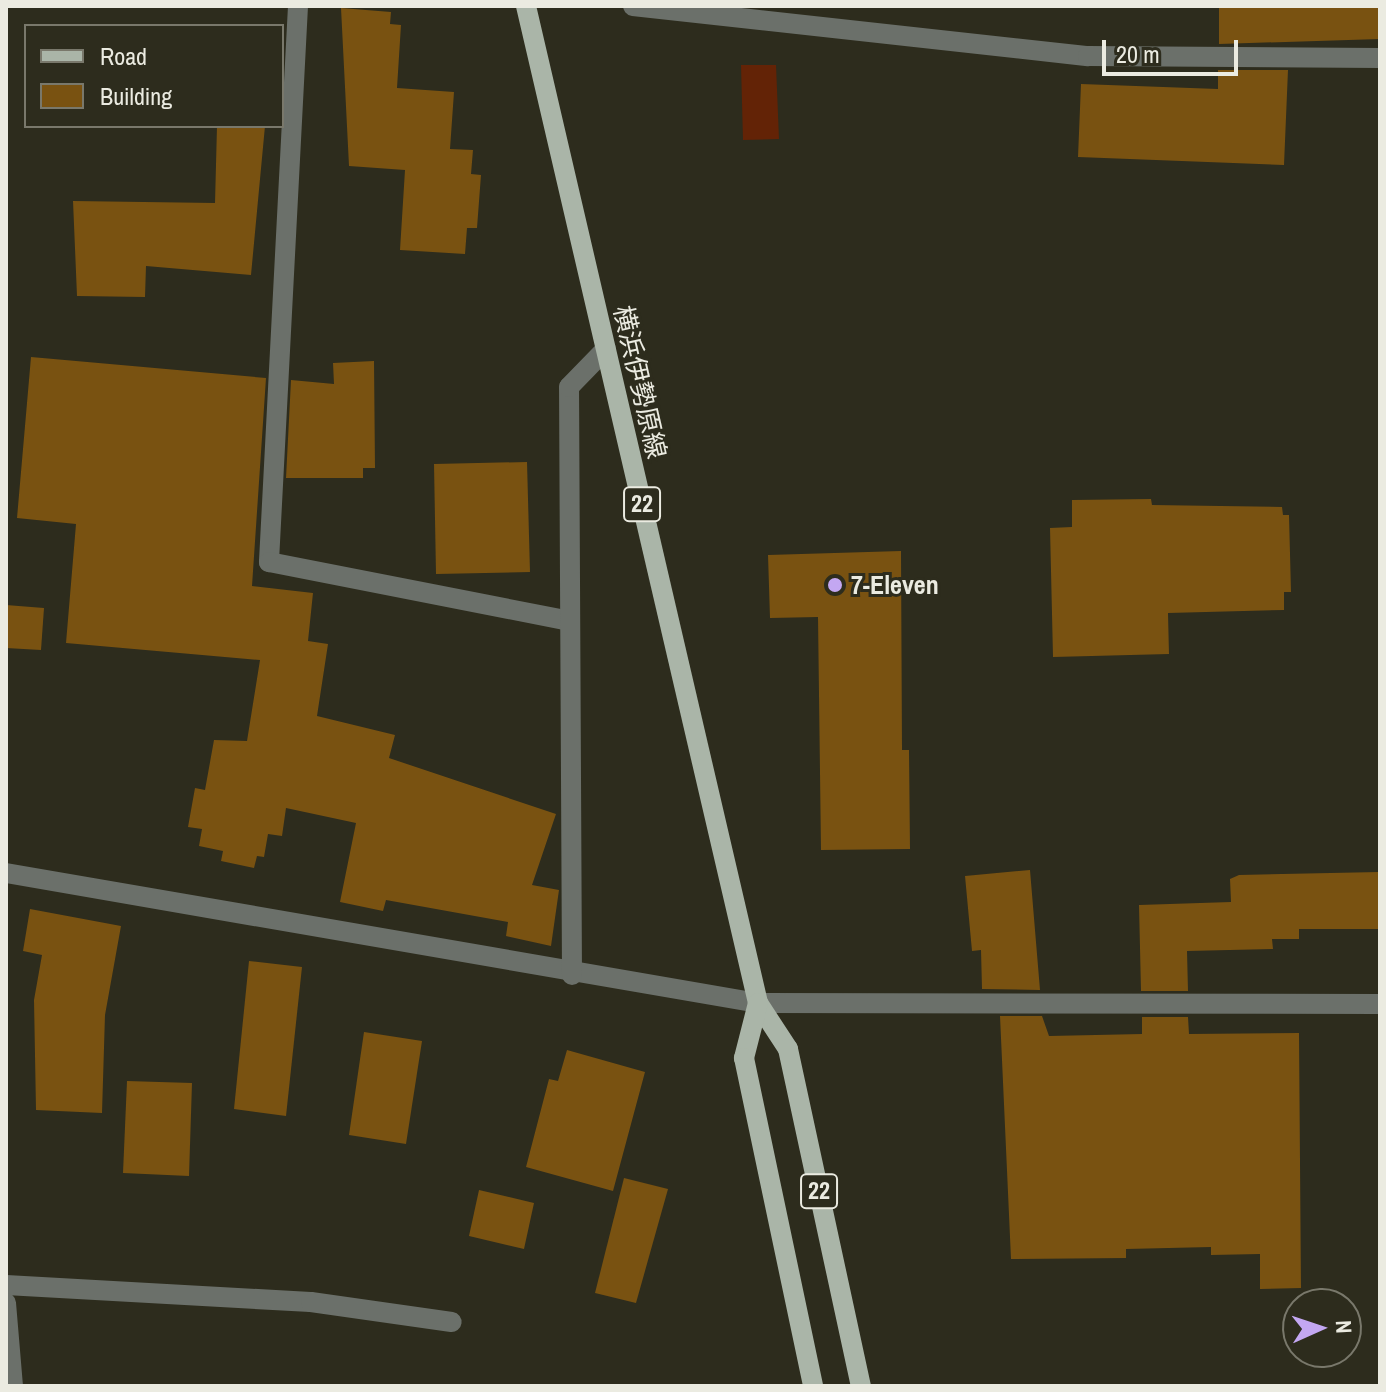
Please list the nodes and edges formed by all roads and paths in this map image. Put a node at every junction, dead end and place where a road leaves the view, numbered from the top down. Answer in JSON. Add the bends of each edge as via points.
{"nodes":[{"id":1,"x":298,"y":6,"type":"edge"},
{"id":2,"x":526,"y":6,"type":"edge"},
{"id":3,"x":633,"y":6,"type":"edge"},
{"id":4,"x":1380,"y":58,"type":"edge"},
{"id":5,"x":606,"y":349,"type":"junction"},
{"id":6,"x":569,"y":621,"type":"junction"},
{"id":7,"x":6,"y":873,"type":"edge"},
{"id":8,"x":572,"y":975,"type":"junction"},
{"id":9,"x":758,"y":1003,"type":"junction"},
{"id":10,"x":1380,"y":1004,"type":"edge"},
{"id":11,"x":6,"y":1285,"type":"edge"},
{"id":12,"x":6,"y":1303,"type":"edge"},
{"id":13,"x":452,"y":1322,"type":"dead end"},
{"id":14,"x":13,"y":1386,"type":"edge"},
{"id":15,"x":813,"y":1386,"type":"edge"},
{"id":16,"x":861,"y":1386,"type":"edge"}],
"edges":[{"from":1,"to":6,"type":"street","via":[[269,562]]},
{"from":2,"to":5,"type":"main road","name":"横浜伊勢原線","number":"22"},
{"from":3,"to":4,"type":"street","via":[[1088,56]]},
{"from":5,"to":6,"type":"street","via":[[569,387]]},
{"from":5,"to":9,"type":"main road","name":"横浜伊勢原線","number":"22"},
{"from":6,"to":8,"type":"street"},
{"from":7,"to":8,"type":"street"},
{"from":8,"to":9,"type":"street"},
{"from":9,"to":10,"type":"street"},
{"from":9,"to":15,"type":"main road","name":"横浜伊勢原線","number":"22","via":[[744,1058]]},
{"from":9,"to":16,"type":"main road","name":"横浜伊勢原線","number":"22","via":[[788,1049]]},
{"from":11,"to":13,"type":"street","via":[[311,1302]]},
{"from":12,"to":14,"type":"street"}]}
